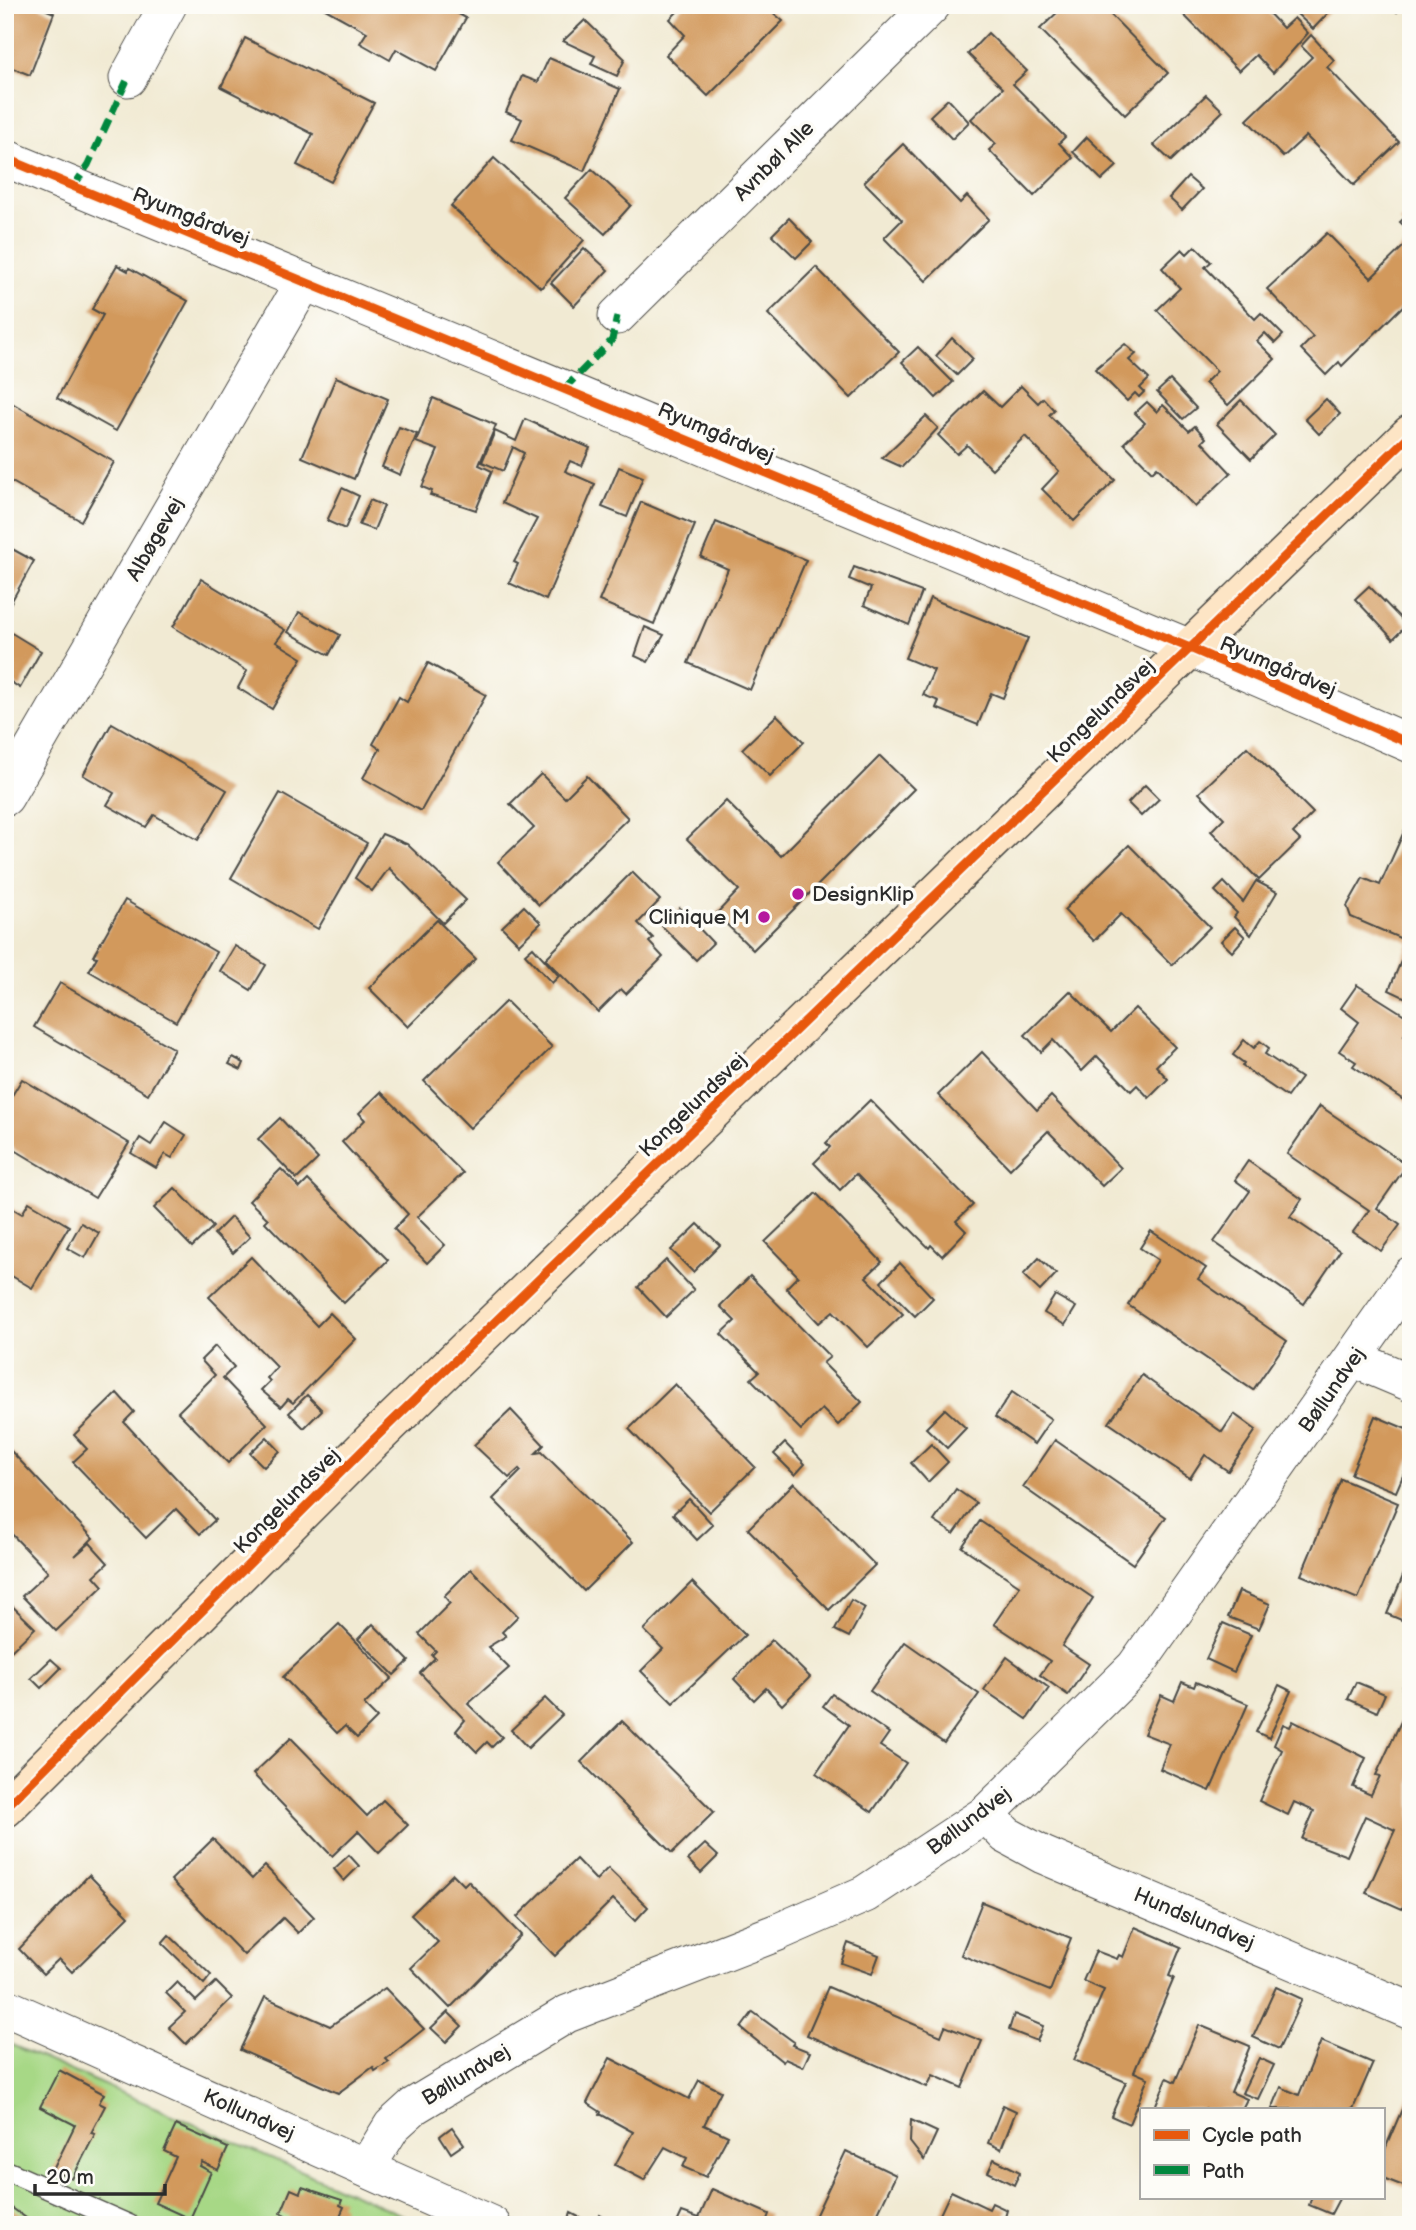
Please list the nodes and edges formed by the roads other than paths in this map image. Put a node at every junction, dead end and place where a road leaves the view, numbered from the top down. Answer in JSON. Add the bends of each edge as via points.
{"nodes":[{"id":1,"x":168,"y":5,"type":"edge"},
{"id":2,"x":932,"y":5,"type":"edge"},
{"id":3,"x":128,"y":78,"type":"dead end"},
{"id":4,"x":5,"y":158,"type":"edge"},
{"id":5,"x":304,"y":282,"type":"junction"},
{"id":6,"x":617,"y":316,"type":"dead end"},
{"id":7,"x":1411,"y":434,"type":"edge"},
{"id":8,"x":1190,"y":649,"type":"junction"},
{"id":9,"x":1411,"y":744,"type":"edge"},
{"id":10,"x":5,"y":797,"type":"edge"},
{"id":11,"x":1411,"y":1275,"type":"edge"},
{"id":12,"x":1354,"y":1359,"type":"junction"},
{"id":13,"x":1411,"y":1383,"type":"edge"},
{"id":14,"x":5,"y":1808,"type":"edge"},
{"id":15,"x":986,"y":1814,"type":"junction"},
{"id":16,"x":5,"y":2007,"type":"edge"},
{"id":17,"x":1411,"y":2011,"type":"edge"},
{"id":18,"x":366,"y":2168,"type":"junction"},
{"id":19,"x":5,"y":2171,"type":"edge"},
{"id":20,"x":130,"y":2225,"type":"edge"},
{"id":21,"x":492,"y":2225,"type":"edge"}],
"edges":[{"from":1,"to":3,"type":"street"},
{"from":2,"to":6,"type":"street","name":"Avnbøl Alle"},
{"from":4,"to":5,"type":"street","name":"Ryumgårdvej"},
{"from":5,"to":8,"type":"street","name":"Ryumgårdvej"},
{"from":5,"to":10,"type":"street","name":"Albøgevej"},
{"from":7,"to":8,"type":"street","name":"Kongelundsvej"},
{"from":8,"to":9,"type":"street","name":"Ryumgårdvej"},
{"from":8,"to":14,"type":"street","name":"Kongelundsvej","via":[[372,1441]]},
{"from":11,"to":12,"type":"street","name":"Bøllundvej"},
{"from":12,"to":13,"type":"street"},
{"from":12,"to":15,"type":"street","name":"Bøllundvej","via":[[1135,1667]]},
{"from":15,"to":17,"type":"street","name":"Hundslundvej","via":[[1006,1835],[1043,1855]]},
{"from":15,"to":18,"type":"street","name":"Bøllundvej","via":[[865,1894],[567,2014],[414,2106],[392,2126]]},
{"from":16,"to":18,"type":"street","name":"Kollundvej"},
{"from":18,"to":21,"type":"street","name":"Kollundvej"},
{"from":19,"to":20,"type":"lane"}]}
